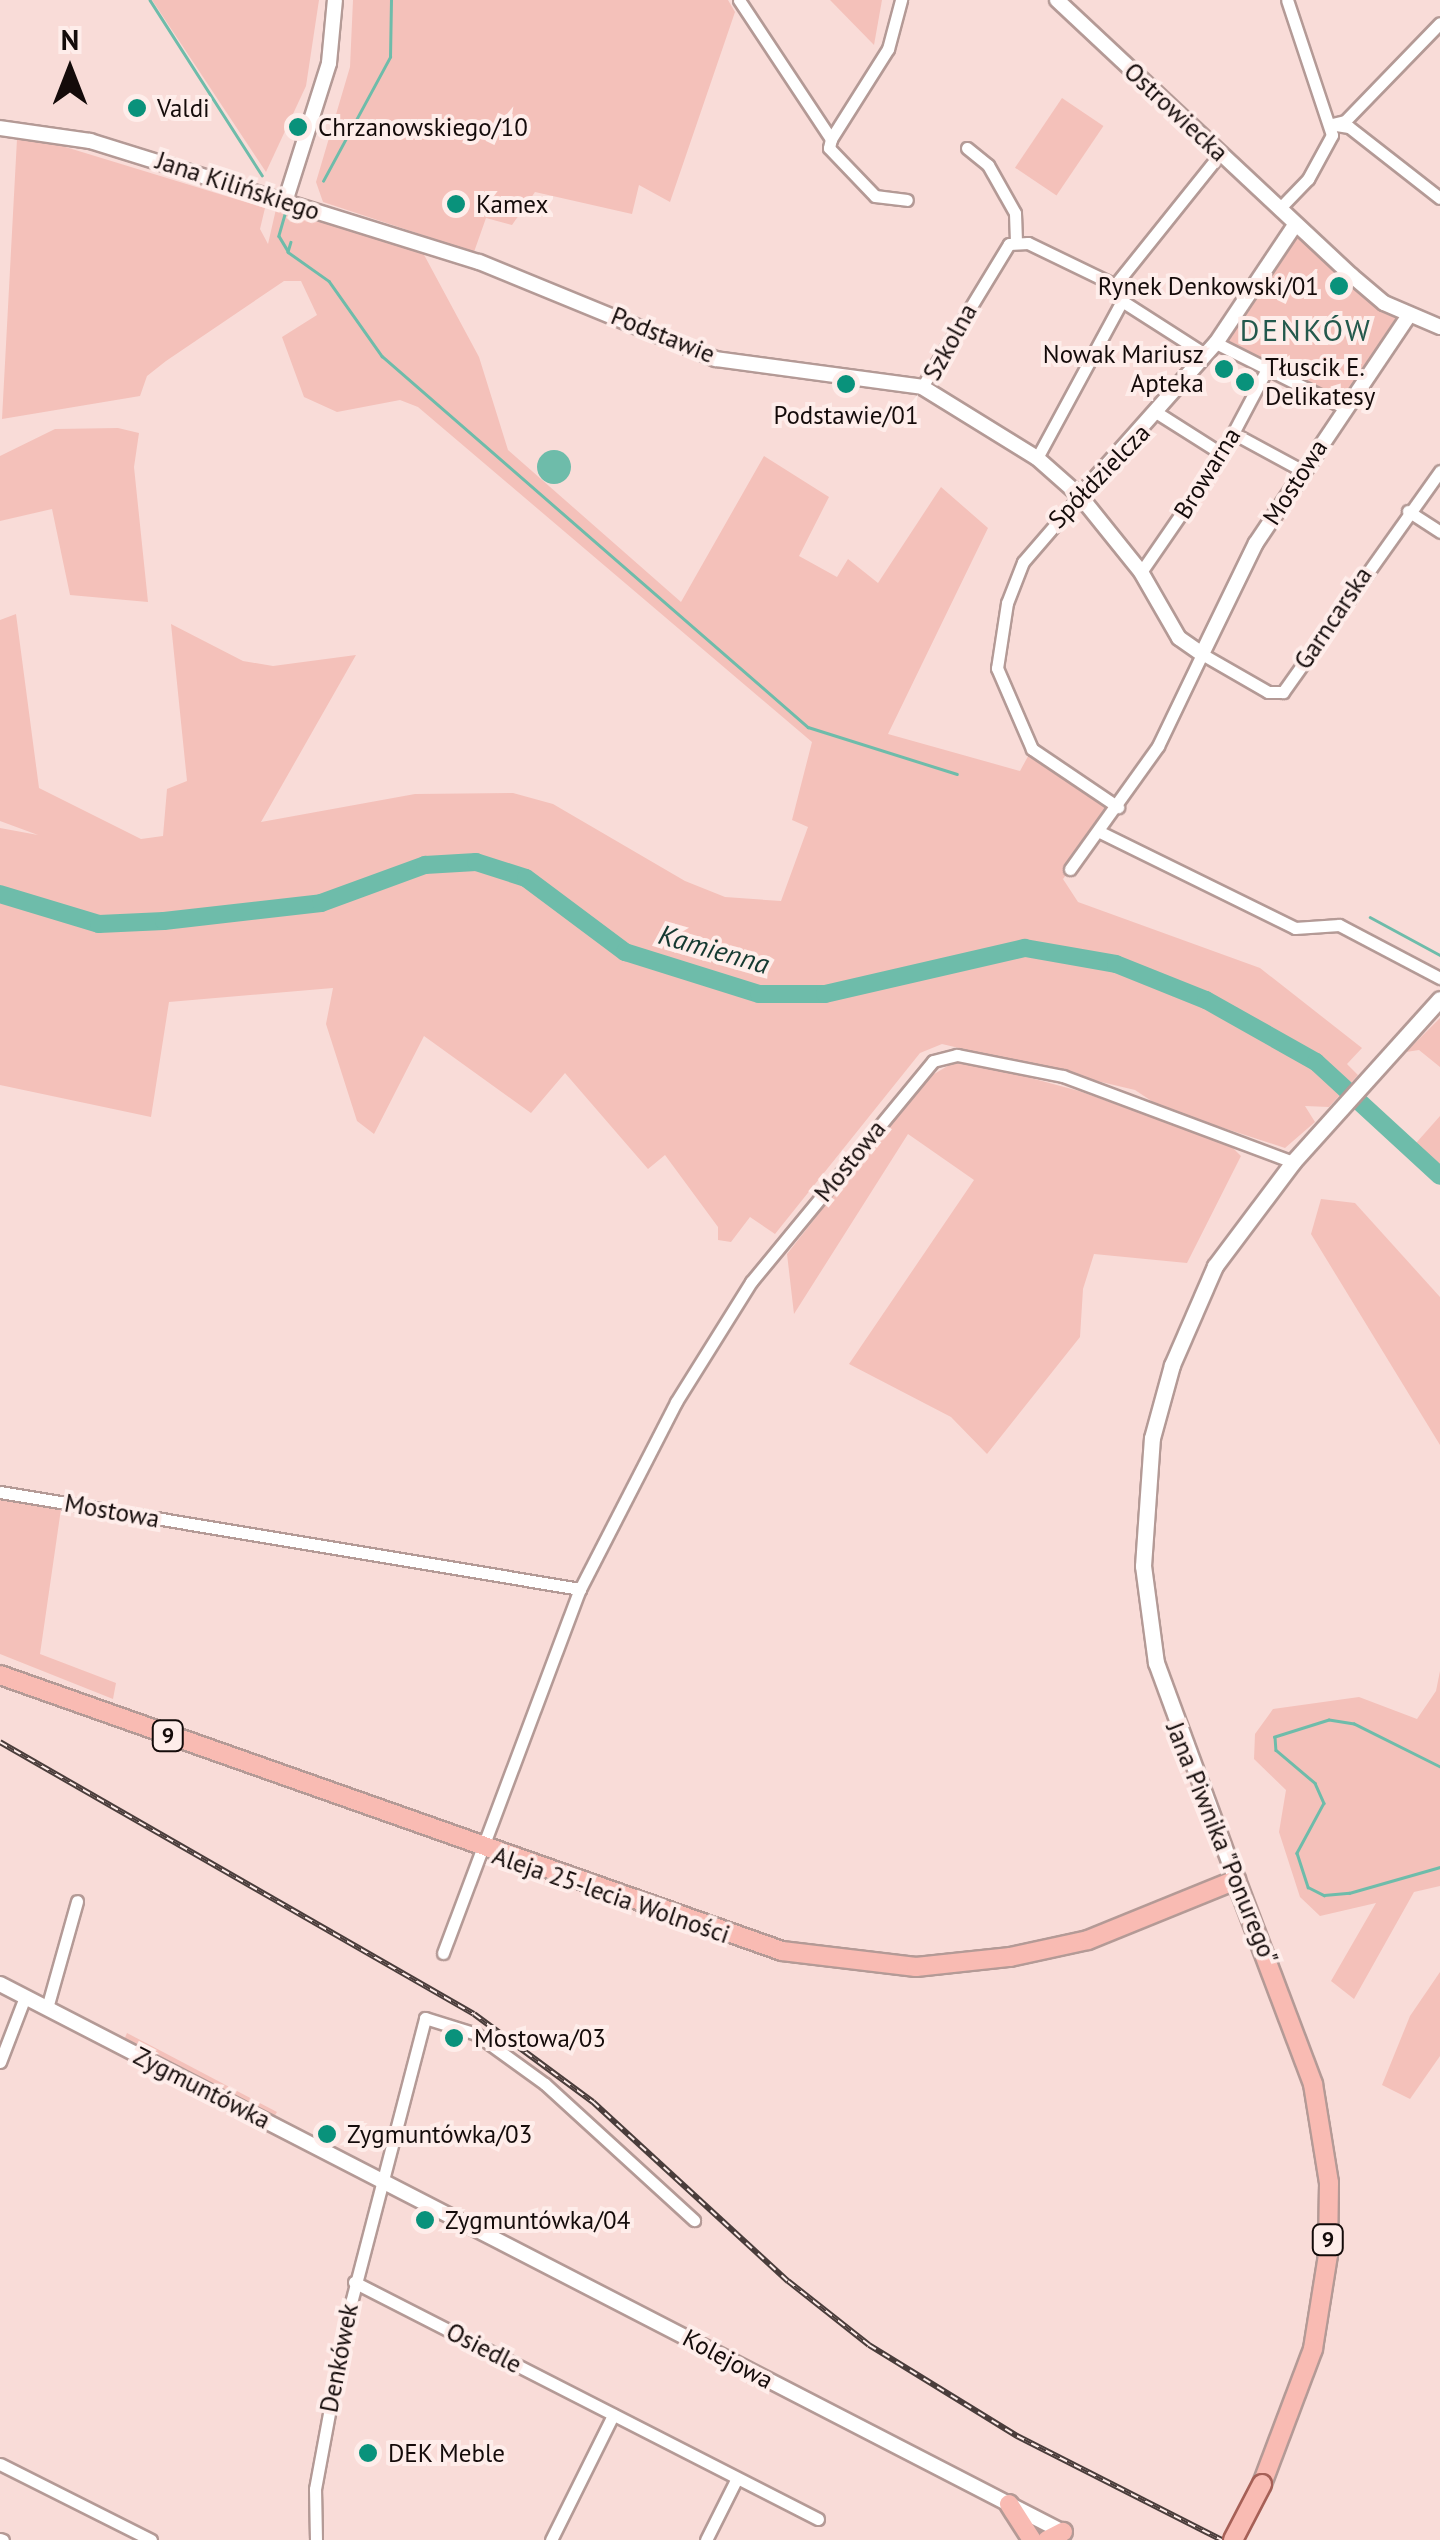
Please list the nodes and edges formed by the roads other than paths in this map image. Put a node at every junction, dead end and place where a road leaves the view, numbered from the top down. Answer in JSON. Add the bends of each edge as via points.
{"nodes":[{"id":1,"x":336,"y":0,"type":"edge"},
{"id":2,"x":739,"y":0,"type":"edge"},
{"id":3,"x":901,"y":0,"type":"edge"},
{"id":4,"x":1057,"y":0,"type":"edge"},
{"id":5,"x":1287,"y":0,"type":"edge"},
{"id":6,"x":1440,"y":23,"type":"edge"},
{"id":7,"x":1332,"y":124,"type":"junction"},
{"id":8,"x":0,"y":128,"type":"edge"},
{"id":9,"x":831,"y":139,"type":"junction"},
{"id":10,"x":967,"y":148,"type":"dead end"},
{"id":11,"x":1220,"y":154,"type":"junction"},
{"id":12,"x":1440,"y":198,"type":"edge"},
{"id":13,"x":907,"y":200,"type":"dead end"},
{"id":14,"x":285,"y":202,"type":"junction"},
{"id":15,"x":1279,"y":209,"type":"junction"},
{"id":16,"x":1295,"y":225,"type":"junction"},
{"id":17,"x":1016,"y":242,"type":"junction"},
{"id":18,"x":472,"y":260,"type":"joint"},
{"id":19,"x":1115,"y":285,"type":"junction"},
{"id":20,"x":1122,"y":301,"type":"junction"},
{"id":21,"x":1409,"y":315,"type":"junction"},
{"id":22,"x":1440,"y":328,"type":"edge"},
{"id":23,"x":1210,"y":348,"type":"junction"},
{"id":24,"x":1267,"y":369,"type":"junction"},
{"id":25,"x":922,"y":387,"type":"junction"},
{"id":26,"x":1343,"y":407,"type":"junction"},
{"id":27,"x":1159,"y":414,"type":"junction"},
{"id":28,"x":1234,"y":433,"type":"junction"},
{"id":29,"x":1222,"y":454,"type":"junction"},
{"id":30,"x":1037,"y":458,"type":"junction"},
{"id":31,"x":1303,"y":471,"type":"junction"},
{"id":32,"x":1440,"y":471,"type":"edge"},
{"id":33,"x":1080,"y":496,"type":"junction"},
{"id":34,"x":1408,"y":511,"type":"junction"},
{"id":35,"x":1440,"y":532,"type":"edge"},
{"id":36,"x":1141,"y":572,"type":"junction"},
{"id":37,"x":1202,"y":654,"type":"junction"},
{"id":38,"x":1118,"y":807,"type":"junction"},
{"id":39,"x":1100,"y":832,"type":"junction"},
{"id":40,"x":1070,"y":870,"type":"dead end"},
{"id":41,"x":1440,"y":978,"type":"edge"},
{"id":42,"x":1440,"y":999,"type":"edge"},
{"id":43,"x":1292,"y":1162,"type":"junction"},
{"id":44,"x":0,"y":1492,"type":"edge"},
{"id":45,"x":580,"y":1589,"type":"junction"},
{"id":46,"x":0,"y":1676,"type":"edge"},
{"id":47,"x":480,"y":1850,"type":"junction"},
{"id":48,"x":1236,"y":1880,"type":"junction"},
{"id":49,"x":77,"y":1901,"type":"dead end"},
{"id":50,"x":443,"y":1953,"type":"dead end"},
{"id":51,"x":0,"y":1984,"type":"edge"},
{"id":52,"x":25,"y":1997,"type":"junction"},
{"id":53,"x":46,"y":2008,"type":"junction"},
{"id":54,"x":0,"y":2062,"type":"edge"},
{"id":55,"x":380,"y":2179,"type":"junction"},
{"id":56,"x":694,"y":2220,"type":"dead end"},
{"id":57,"x":354,"y":2282,"type":"junction"},
{"id":58,"x":613,"y":2415,"type":"junction"},
{"id":59,"x":0,"y":2464,"type":"edge"},
{"id":60,"x":737,"y":2478,"type":"junction"},
{"id":61,"x":1008,"y":2504,"type":"junction"},
{"id":62,"x":818,"y":2518,"type":"dead end"},
{"id":63,"x":1062,"y":2538,"type":"edge"},
{"id":64,"x":151,"y":2540,"type":"edge"},
{"id":65,"x":316,"y":2540,"type":"edge"},
{"id":66,"x":551,"y":2540,"type":"edge"},
{"id":67,"x":706,"y":2540,"type":"edge"},
{"id":68,"x":1032,"y":2540,"type":"edge"},
{"id":69,"x":1234,"y":2540,"type":"edge"}],
"edges":[{"from":1,"to":14,"type":"street","via":[[330,62]]},
{"from":2,"to":9,"type":"street"},
{"from":3,"to":9,"type":"street","via":[[888,49]]},
{"from":4,"to":11,"type":"street","name":"Ostrowiecka"},
{"from":5,"to":7,"type":"street"},
{"from":6,"to":7,"type":"street","via":[[1345,121]]},
{"from":7,"to":12,"type":"street","via":[[1349,128]]},
{"from":7,"to":15,"type":"street","via":[[1322,159]]},
{"from":8,"to":14,"type":"street","name":"Jana Kilińskiego","via":[[90,140]]},
{"from":9,"to":13,"type":"street","via":[[829,148],[874,196]]},
{"from":10,"to":17,"type":"street","via":[[988,165],[1015,213]]},
{"from":11,"to":15,"type":"street","name":"Ostrowiecka"},
{"from":11,"to":19,"type":"street"},
{"from":14,"to":18,"type":"street","name":"Jana Kilińskiego"},
{"from":15,"to":16,"type":"street","name":"Ostrowiecka"},
{"from":16,"to":21,"type":"street","name":"Ostrowiecka","via":[[1384,303]]},
{"from":16,"to":23,"type":"street","name":"Spółdzielcza"},
{"from":17,"to":19,"type":"street"},
{"from":17,"to":25,"type":"street","name":"Szkolna","via":[[994,264]]},
{"from":18,"to":25,"type":"street","name":"Podstawie","via":[[716,359]]},
{"from":19,"to":20,"type":"street"},
{"from":20,"to":23,"type":"street"},
{"from":20,"to":30,"type":"street"},
{"from":21,"to":22,"type":"street","name":"Ostrowiecka"},
{"from":21,"to":26,"type":"street","name":"Mostowa"},
{"from":23,"to":24,"type":"street"},
{"from":23,"to":27,"type":"street","name":"Spółdzielcza"},
{"from":24,"to":26,"type":"street"},
{"from":24,"to":28,"type":"street","name":"Browarna"},
{"from":25,"to":30,"type":"street","name":"Szkolna"},
{"from":26,"to":31,"type":"street","name":"Mostowa"},
{"from":27,"to":29,"type":"street"},
{"from":27,"to":33,"type":"street","name":"Spółdzielcza"},
{"from":28,"to":29,"type":"street","name":"Browarna"},
{"from":28,"to":31,"type":"street"},
{"from":29,"to":36,"type":"street","name":"Browarna"},
{"from":30,"to":33,"type":"street","name":"Szkolna"},
{"from":31,"to":37,"type":"street","name":"Mostowa","via":[[1256,543]]},
{"from":32,"to":34,"type":"street","name":"Garncarska"},
{"from":33,"to":36,"type":"street"},
{"from":33,"to":38,"type":"street","name":"Spółdzielcza","via":[[1024,562],[1007,603],[997,668],[1032,749]]},
{"from":34,"to":35,"type":"street"},
{"from":34,"to":37,"type":"street","name":"Garncarska","via":[[1283,692],[1268,692]]},
{"from":36,"to":37,"type":"street","via":[[1164,618]]},
{"from":37,"to":38,"type":"street","name":"Mostowa","via":[[1158,746]]},
{"from":38,"to":39,"type":"street","name":"Mostowa"},
{"from":39,"to":40,"type":"street","name":"Mostowa"},
{"from":39,"to":41,"type":"street","via":[[1295,928],[1338,925]]},
{"from":42,"to":43,"type":"main road","name":"Jana Piwnika \"Ponurego\""},
{"from":43,"to":45,"type":"street","name":"Mostowa","via":[[1063,1076],[957,1056],[933,1061],[732,1309]]},
{"from":43,"to":48,"type":"main road","name":"Jana Piwnika \"Ponurego\"","via":[[1215,1266],[1191,1315],[1161,1402],[1144,1498],[1143,1566],[1156,1663]]},
{"from":44,"to":45,"type":"street","name":"Mostowa"},
{"from":45,"to":47,"type":"street","name":"Mostowa"},
{"from":46,"to":47,"type":"main road","name":"Aleja 25-lecia Wolności","number":"9"},
{"from":47,"to":48,"type":"main road","name":"Aleja 25-lecia Wolności","number":"9","via":[[782,1952],[898,1966],[1055,1948]]},
{"from":47,"to":50,"type":"street","name":"Mostowa"},
{"from":48,"to":69,"type":"main road","name":"Jana Piwnika \"Ponurego\"","number":"9","bridge":true,"via":[[1313,2084],[1329,2183],[1328,2255],[1314,2349]]},
{"from":49,"to":53,"type":"street"},
{"from":51,"to":52,"type":"street","name":"Zygmuntówka"},
{"from":52,"to":53,"type":"street","name":"Zygmuntówka"},
{"from":52,"to":54,"type":"street"},
{"from":53,"to":55,"type":"street","name":"Zygmuntówka"},
{"from":55,"to":56,"type":"street","via":[[425,2018],[476,2034],[545,2084]]},
{"from":55,"to":57,"type":"street","name":"Denkówek"},
{"from":55,"to":61,"type":"street","name":"Kolejowa"},
{"from":57,"to":58,"type":"street","name":"Osiedle"},
{"from":57,"to":65,"type":"street","name":"Denkówek","via":[[316,2489]]},
{"from":58,"to":60,"type":"street","name":"Osiedle"},
{"from":58,"to":66,"type":"street"},
{"from":59,"to":64,"type":"street"},
{"from":60,"to":62,"type":"street","name":"Osiedle"},
{"from":60,"to":67,"type":"street"},
{"from":61,"to":63,"type":"street","name":"Kolejowa"},
{"from":61,"to":68,"type":"main road"}]}
